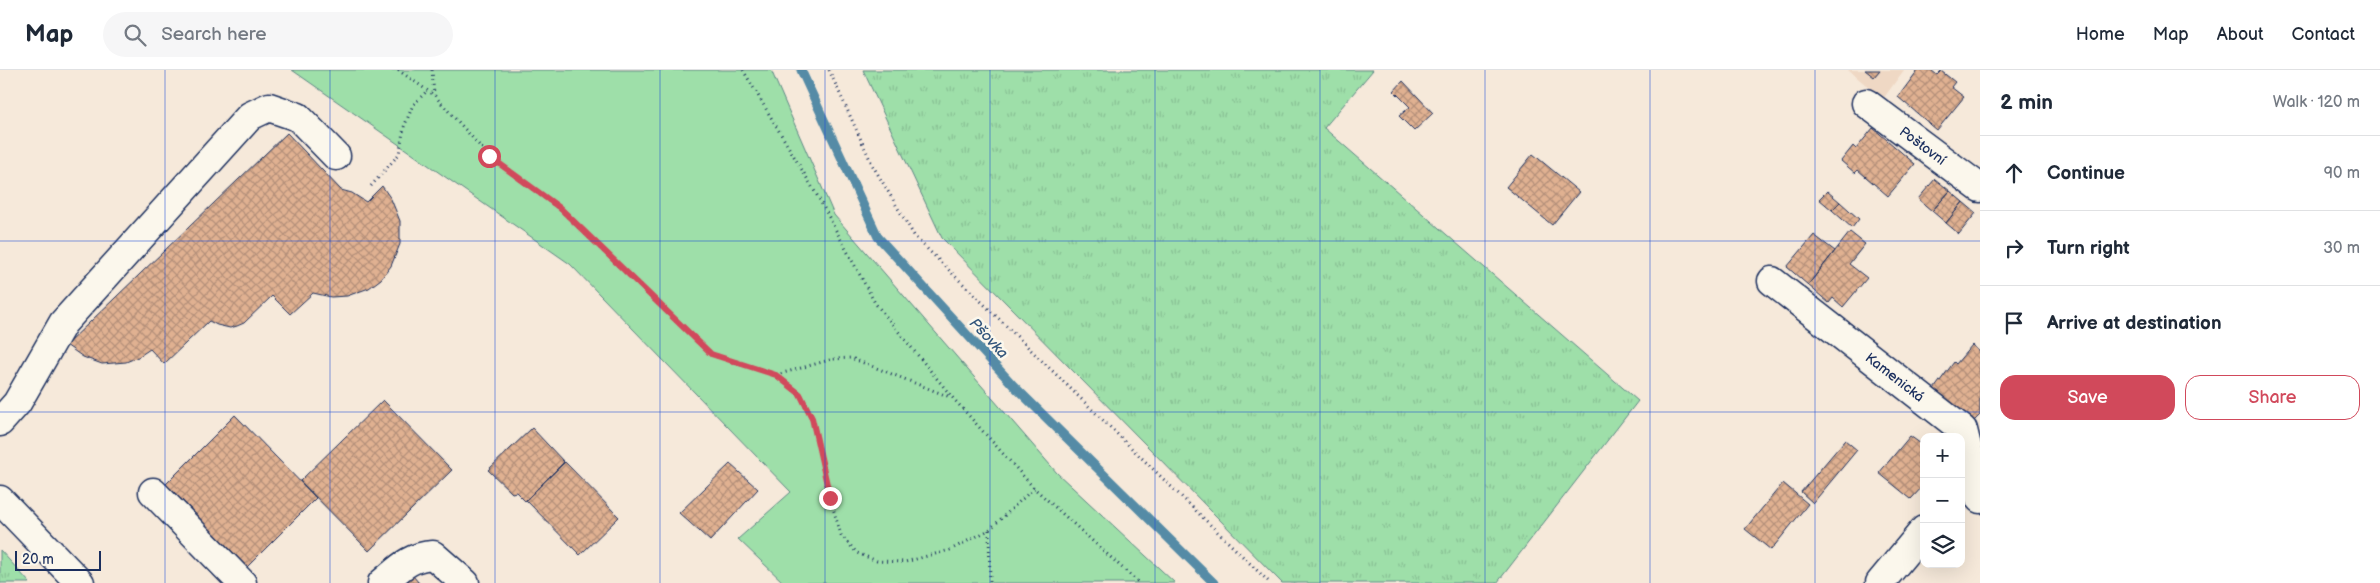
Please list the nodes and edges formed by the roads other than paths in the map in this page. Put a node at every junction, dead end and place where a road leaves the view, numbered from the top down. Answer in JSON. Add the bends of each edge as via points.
{"nodes":[{"id":1,"x":1866,"y":103,"type":"dead end"},
{"id":2,"x":336,"y":156,"type":"dead end"},
{"id":3,"x":1980,"y":188,"type":"edge"},
{"id":4,"x":1772,"y":281,"type":"dead end"},
{"id":5,"x":0,"y":422,"type":"edge"},
{"id":6,"x":1971,"y":472,"type":"edge"},
{"id":7,"x":153,"y":492,"type":"dead end"},
{"id":8,"x":1980,"y":499,"type":"edge"},
{"id":9,"x":0,"y":500,"type":"edge"},
{"id":10,"x":1920,"y":535,"type":"edge"},
{"id":11,"x":80,"y":583,"type":"edge"},
{"id":12,"x":242,"y":583,"type":"edge"},
{"id":13,"x":382,"y":583,"type":"edge"},
{"id":14,"x":465,"y":583,"type":"edge"},
{"id":15,"x":1880,"y":583,"type":"edge"}],
"edges":[{"from":1,"to":3,"type":"street","name":"Poštovní"},
{"from":2,"to":5,"type":"street","via":[[298,117],[269,107],[250,116],[63,324],[17,403]]},
{"from":4,"to":6,"type":"street","name":"Kamenická","via":[[1963,430]]},
{"from":6,"to":8,"type":"street","name":"Kamenická"},
{"from":7,"to":12,"type":"street"},
{"from":9,"to":11,"type":"street"},
{"from":10,"to":15,"type":"street"},
{"from":13,"to":14,"type":"street","via":[[408,561],[420,555],[434,555]]}]}
